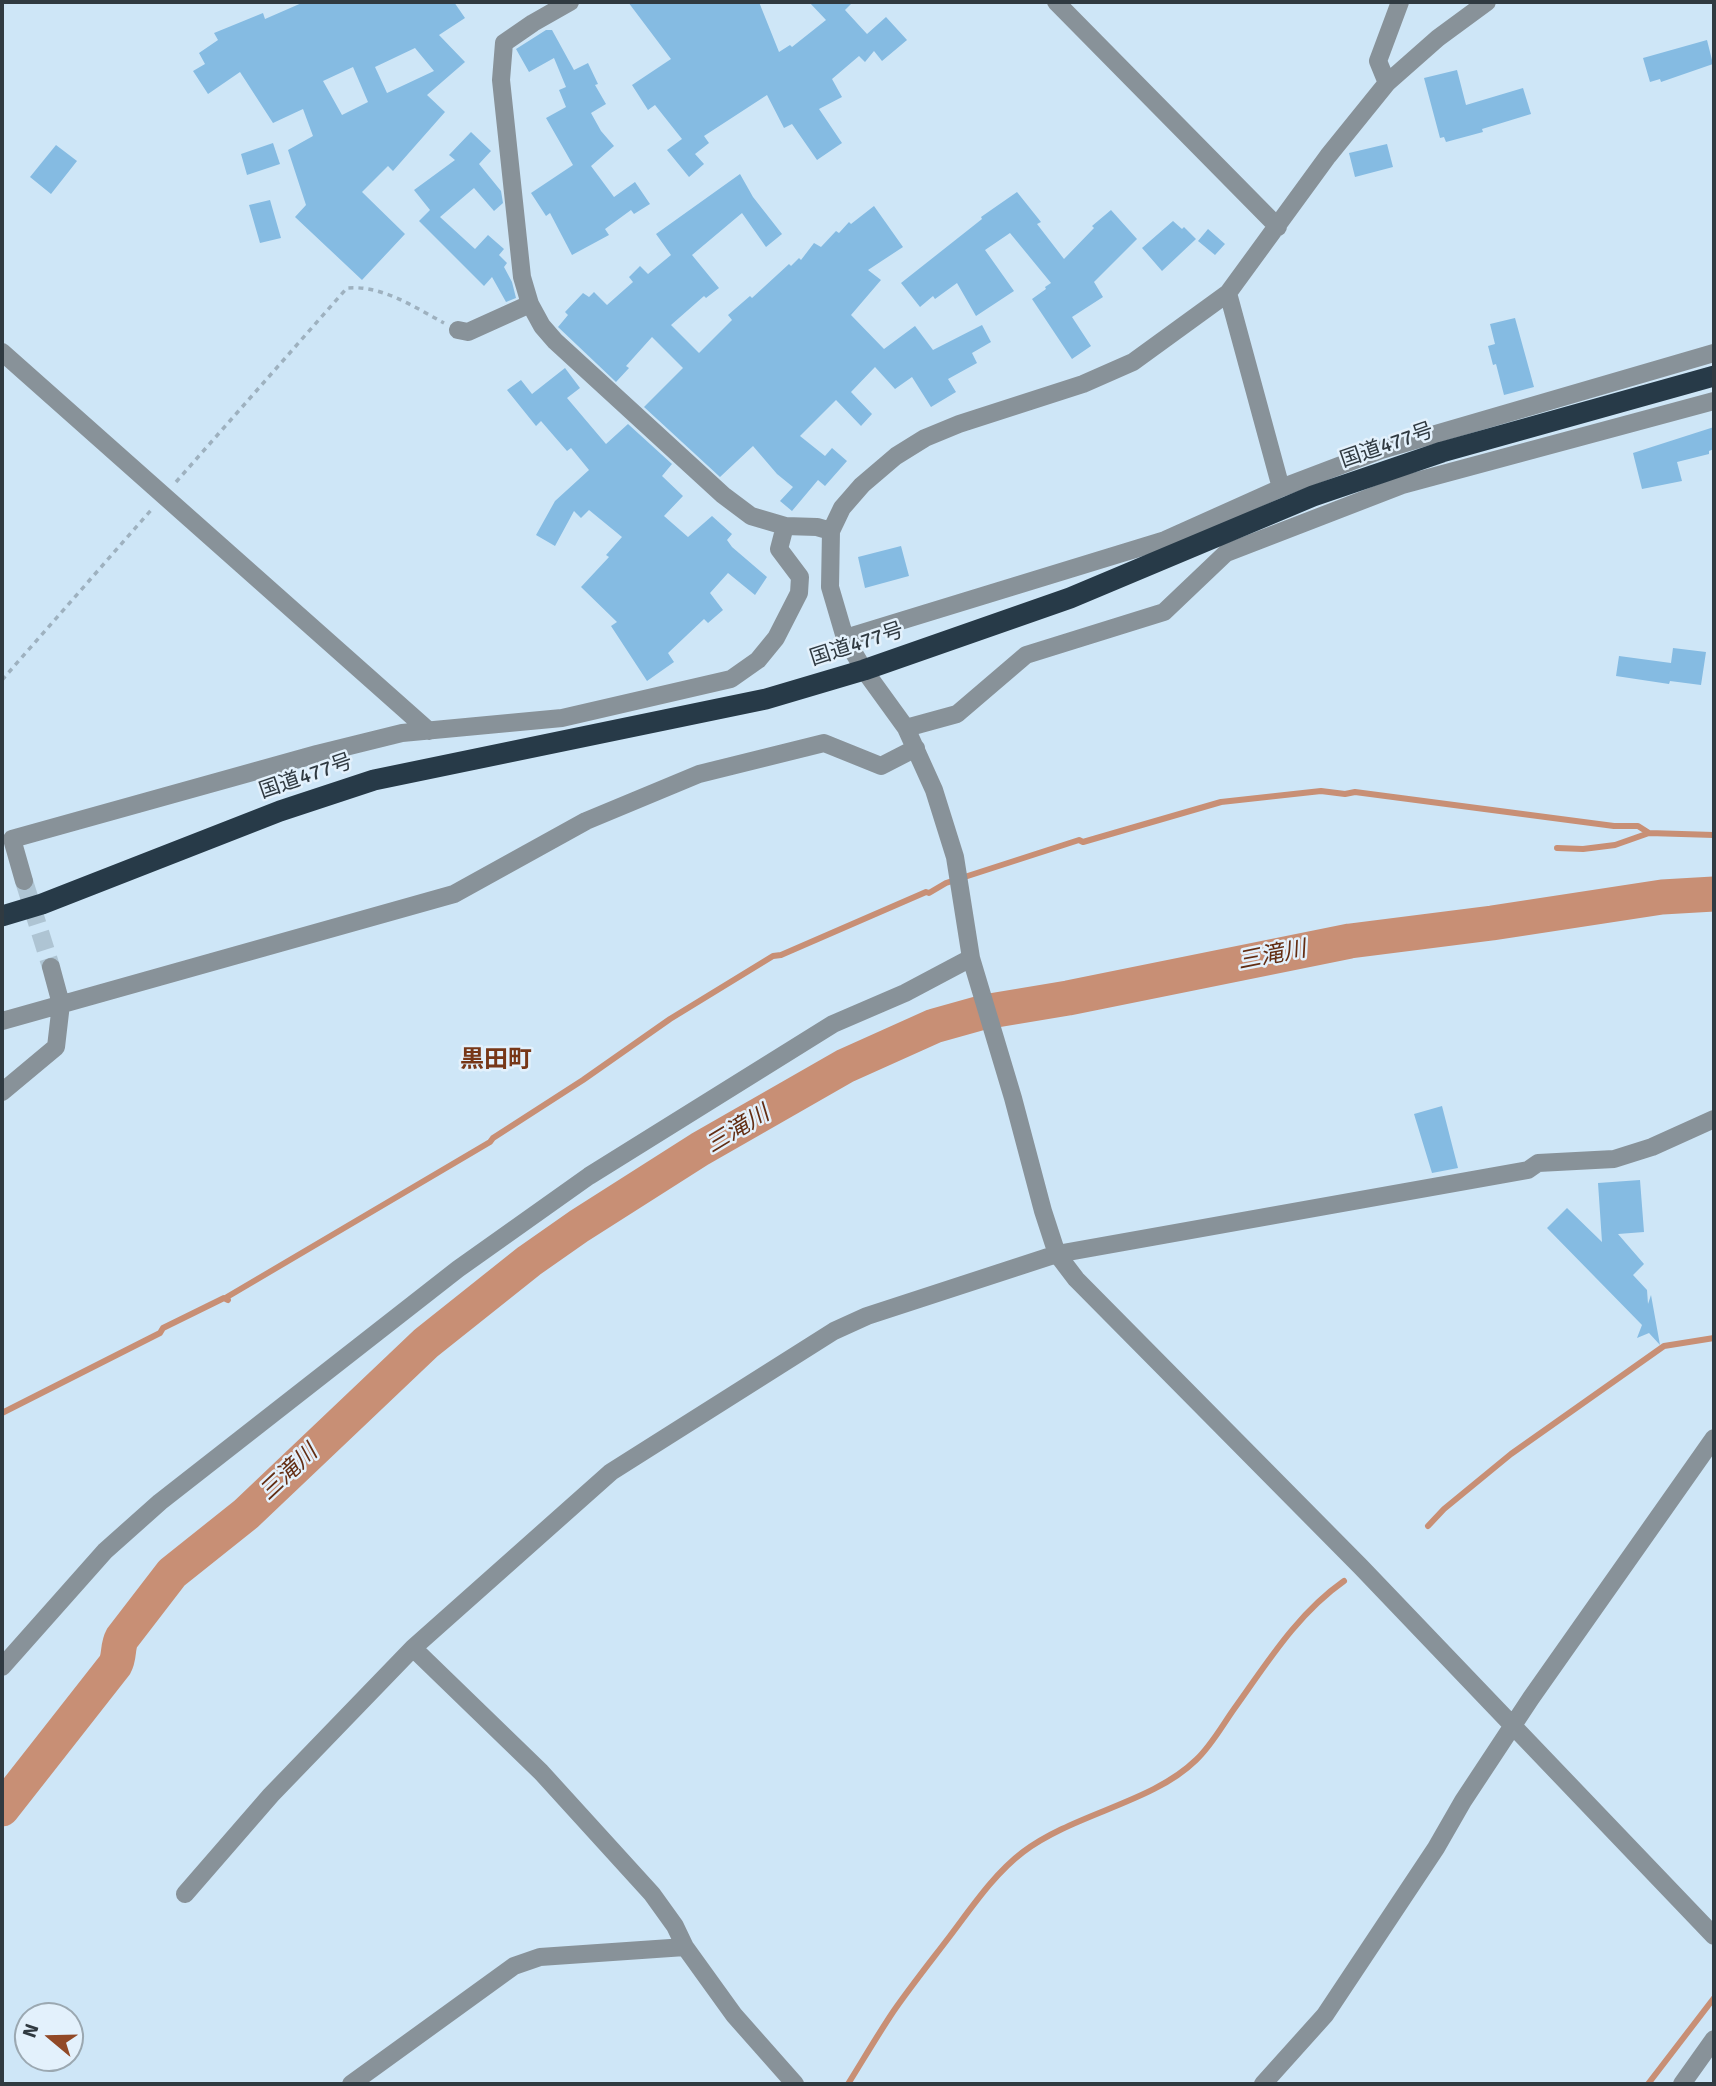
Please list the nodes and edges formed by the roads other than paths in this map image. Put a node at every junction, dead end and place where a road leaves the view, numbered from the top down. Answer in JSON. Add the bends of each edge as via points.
{"nodes":[{"id":1,"x":570,"y":2,"type":"edge"},
{"id":2,"x":1056,"y":2,"type":"edge"},
{"id":3,"x":1400,"y":2,"type":"edge"},
{"id":4,"x":1487,"y":2,"type":"edge"},
{"id":5,"x":1387,"y":83,"type":"junction"},
{"id":6,"x":1278,"y":227,"type":"junction"},
{"id":7,"x":1228,"y":293,"type":"junction"},
{"id":8,"x":530,"y":303,"type":"junction"},
{"id":9,"x":458,"y":330,"type":"road end"},
{"id":10,"x":2,"y":352,"type":"edge"},
{"id":11,"x":1714,"y":353,"type":"edge"},
{"id":12,"x":1714,"y":376,"type":"edge"},
{"id":13,"x":1714,"y":401,"type":"edge"},
{"id":14,"x":1281,"y":488,"type":"junction"},
{"id":15,"x":785,"y":526,"type":"junction"},
{"id":16,"x":831,"y":531,"type":"junction"},
{"id":17,"x":845,"y":638,"type":"junction"},
{"id":18,"x":864,"y":670,"type":"junction"},
{"id":19,"x":906,"y":729,"type":"junction"},
{"id":20,"x":429,"y":732,"type":"junction"},
{"id":21,"x":916,"y":748,"type":"junction"},
{"id":22,"x":7,"y":840,"type":"edge"},
{"id":23,"x":24,"y":881,"type":"tunnel mouth"},
{"id":24,"x":2,"y":916,"type":"edge"},
{"id":25,"x":973,"y":961,"type":"junction"},
{"id":26,"x":51,"y":967,"type":"tunnel mouth"},
{"id":27,"x":61,"y":1004,"type":"junction"},
{"id":28,"x":2,"y":1021,"type":"edge"},
{"id":29,"x":2,"y":1092,"type":"edge"},
{"id":30,"x":1714,"y":1119,"type":"edge"},
{"id":31,"x":1057,"y":1254,"type":"junction"},
{"id":32,"x":1714,"y":1438,"type":"edge"},
{"id":33,"x":413,"y":1648,"type":"junction"},
{"id":34,"x":2,"y":1667,"type":"edge"},
{"id":35,"x":1512,"y":1727,"type":"junction"},
{"id":36,"x":186,"y":1894,"type":"dead end"},
{"id":37,"x":1714,"y":1936,"type":"edge"},
{"id":38,"x":685,"y":1947,"type":"junction"},
{"id":39,"x":1714,"y":2039,"type":"edge"},
{"id":40,"x":351,"y":2084,"type":"edge"},
{"id":41,"x":795,"y":2084,"type":"edge"},
{"id":42,"x":1263,"y":2084,"type":"edge"},
{"id":43,"x":1682,"y":2084,"type":"edge"}],
"edges":[{"from":1,"to":8,"type":"street","via":[[504,44],[501,80],[522,277]]},
{"from":2,"to":6,"type":"street"},
{"from":3,"to":5,"type":"street","via":[[1378,61]]},
{"from":4,"to":5,"type":"street"},
{"from":5,"to":6,"type":"street"},
{"from":6,"to":7,"type":"street"},
{"from":7,"to":14,"type":"street"},
{"from":7,"to":16,"type":"street","via":[[1133,362],[915,444],[862,485]]},
{"from":8,"to":9,"type":"street","via":[[468,332]]},
{"from":8,"to":15,"type":"street","via":[[555,341],[723,495],[751,516]]},
{"from":10,"to":20,"type":"street"},
{"from":11,"to":14,"type":"street","via":[[1381,450]]},
{"from":12,"to":18,"type":"highway","name":"国道477号","via":[[1443,452],[1326,492],[1070,598]]},
{"from":13,"to":19,"type":"street","via":[[1402,485],[1226,553],[1164,612],[1026,655],[957,715]]},
{"from":14,"to":17,"type":"street","via":[[1165,540]]},
{"from":15,"to":16,"type":"street"},
{"from":15,"to":20,"type":"street","via":[[779,549],[800,577],[799,593],[776,638],[758,660],[731,679],[562,718]]},
{"from":16,"to":17,"type":"street","via":[[830,587]]},
{"from":17,"to":18,"type":"street"},
{"from":18,"to":19,"type":"street"},
{"from":18,"to":24,"type":"highway","name":"国道477号","via":[[766,698],[373,780]]},
{"from":19,"to":21,"type":"street"},
{"from":20,"to":22,"type":"street","via":[[402,733],[317,754]]},
{"from":21,"to":25,"type":"street","via":[[956,857]]},
{"from":21,"to":27,"type":"street","via":[[881,766],[824,743],[699,774],[586,821],[454,894]]},
{"from":22,"to":23,"type":"street"},
{"from":25,"to":31,"type":"street"},
{"from":25,"to":34,"type":"street","via":[[834,1024],[589,1176],[458,1269],[150,1510],[105,1551]]},
{"from":26,"to":27,"type":"street"},
{"from":27,"to":28,"type":"street"},
{"from":27,"to":29,"type":"street","via":[[56,1047]]},
{"from":30,"to":31,"type":"street","via":[[1614,1159],[1538,1163],[1528,1170]]},
{"from":31,"to":33,"type":"street","via":[[834,1331],[611,1472]]},
{"from":31,"to":35,"type":"street","via":[[1076,1279]]},
{"from":32,"to":35,"type":"street"},
{"from":33,"to":36,"type":"street","via":[[271,1795]]},
{"from":33,"to":38,"type":"street","via":[[541,1772],[623,1861],[652,1894]]},
{"from":35,"to":37,"type":"street"},
{"from":35,"to":42,"type":"street","via":[[1325,2015]]},
{"from":38,"to":40,"type":"street","via":[[540,1957],[514,1966]]},
{"from":38,"to":41,"type":"street","via":[[734,2015]]},
{"from":39,"to":43,"type":"street"}]}
